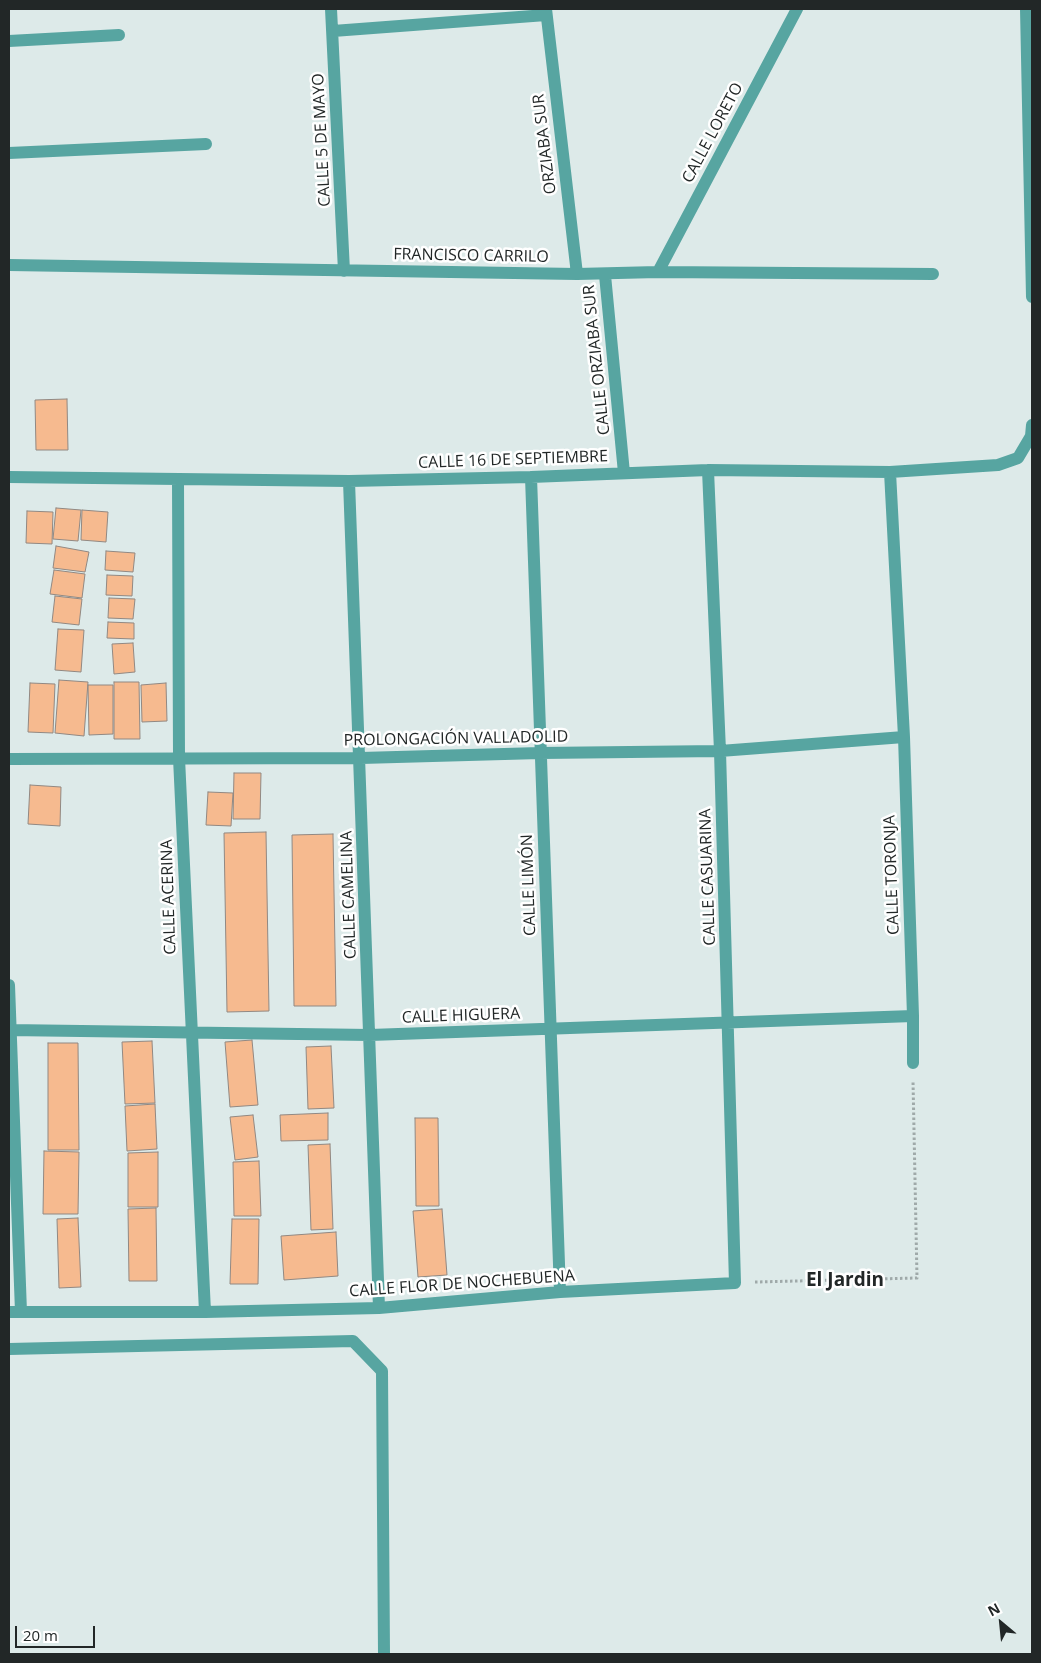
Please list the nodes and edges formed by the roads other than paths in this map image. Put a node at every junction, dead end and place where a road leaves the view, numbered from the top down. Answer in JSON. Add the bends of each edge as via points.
{"nodes":[{"id":1,"x":331,"y":9,"type":"edge"},
{"id":2,"x":797,"y":9,"type":"edge"},
{"id":3,"x":1026,"y":9,"type":"edge"},
{"id":4,"x":546,"y":12,"type":"edge"},
{"id":5,"x":333,"y":30,"type":"junction"},
{"id":6,"x":119,"y":35,"type":"dead end"},
{"id":7,"x":9,"y":41,"type":"edge"},
{"id":8,"x":206,"y":144,"type":"dead end"},
{"id":9,"x":9,"y":153,"type":"edge"},
{"id":10,"x":1031,"y":226,"type":"edge"},
{"id":11,"x":9,"y":265,"type":"edge"},
{"id":12,"x":344,"y":270,"type":"junction"},
{"id":13,"x":658,"y":272,"type":"junction"},
{"id":14,"x":577,"y":274,"type":"junction"},
{"id":15,"x":933,"y":274,"type":"dead end"},
{"id":16,"x":605,"y":275,"type":"junction"},
{"id":17,"x":1032,"y":297,"type":"edge"},
{"id":18,"x":1032,"y":425,"type":"edge"},
{"id":19,"x":708,"y":470,"type":"junction"},
{"id":20,"x":890,"y":472,"type":"junction"},
{"id":21,"x":624,"y":473,"type":"junction"},
{"id":22,"x":9,"y":477,"type":"edge"},
{"id":23,"x":531,"y":477,"type":"junction"},
{"id":24,"x":178,"y":480,"type":"junction"},
{"id":25,"x":349,"y":481,"type":"junction"},
{"id":26,"x":904,"y":737,"type":"junction"},
{"id":27,"x":720,"y":751,"type":"junction"},
{"id":28,"x":540,"y":753,"type":"junction"},
{"id":29,"x":180,"y":758,"type":"junction"},
{"id":30,"x":361,"y":758,"type":"junction"},
{"id":31,"x":9,"y":759,"type":"edge"},
{"id":32,"x":9,"y":986,"type":"edge"},
{"id":33,"x":913,"y":1016,"type":"junction"},
{"id":34,"x":729,"y":1023,"type":"junction"},
{"id":35,"x":9,"y":1030,"type":"edge"},
{"id":36,"x":552,"y":1030,"type":"junction"},
{"id":37,"x":191,"y":1031,"type":"junction"},
{"id":38,"x":370,"y":1035,"type":"junction"},
{"id":39,"x":913,"y":1063,"type":"road end"},
{"id":40,"x":735,"y":1283,"type":"joint"},
{"id":41,"x":560,"y":1292,"type":"junction"},
{"id":42,"x":379,"y":1308,"type":"junction"},
{"id":43,"x":15,"y":1312,"type":"edge"},
{"id":44,"x":205,"y":1312,"type":"junction"},
{"id":45,"x":9,"y":1349,"type":"edge"},
{"id":46,"x":384,"y":1654,"type":"edge"}],
"edges":[{"from":1,"to":5,"type":"street","name":"CALLE 5 DE MAYO"},
{"from":2,"to":13,"type":"street","name":"CALLE LORETO"},
{"from":3,"to":10,"type":"street"},
{"from":4,"to":5,"type":"street"},
{"from":4,"to":14,"type":"street","name":"ORZIABA SUR"},
{"from":5,"to":12,"type":"street","name":"CALLE 5 DE MAYO"},
{"from":6,"to":7,"type":"street"},
{"from":8,"to":9,"type":"street"},
{"from":10,"to":17,"type":"street"},
{"from":11,"to":12,"type":"street","name":"FRANCISCO CARRILO"},
{"from":12,"to":14,"type":"street","name":"FRANCISCO CARRILO"},
{"from":13,"to":15,"type":"street","name":"FRANCISCO CARRILO"},
{"from":13,"to":16,"type":"street","name":"FRANCISCO CARRILO"},
{"from":14,"to":16,"type":"street","name":"FRANCISCO CARRILO"},
{"from":16,"to":21,"type":"street","name":"CALLE ORZIABA SUR"},
{"from":18,"to":20,"type":"street","name":"CALLE 16 DE SEPTIEMBRE","via":[[1031,436],[1018,458],[998,465]]},
{"from":19,"to":20,"type":"street","name":"CALLE 16 DE SEPTIEMBRE"},
{"from":19,"to":21,"type":"street","name":"CALLE 16 DE SEPTIEMBRE"},
{"from":19,"to":27,"type":"street","name":"CALLE CASUARINA"},
{"from":20,"to":26,"type":"street","name":"CALLE TORONJA"},
{"from":21,"to":23,"type":"street","name":"CALLE 16 DE SEPTIEMBRE"},
{"from":22,"to":24,"type":"street","name":"CALLE 16 DE SEPTIEMBRE"},
{"from":23,"to":25,"type":"street","name":"CALLE 16 DE SEPTIEMBRE"},
{"from":23,"to":28,"type":"street","name":"CALLE LIMÓN"},
{"from":24,"to":25,"type":"street","name":"CALLE 16 DE SEPTIEMBRE"},
{"from":24,"to":29,"type":"street","name":"CALLE ACERINA"},
{"from":25,"to":30,"type":"street","name":"CALLE CAMELINA"},
{"from":26,"to":27,"type":"street","name":"PROLONGACIÓN VALLADOLID"},
{"from":26,"to":33,"type":"street","name":"CALLE TORONJA"},
{"from":27,"to":28,"type":"street","name":"PROLONGACIÓN VALLADOLID"},
{"from":27,"to":34,"type":"street","name":"CALLE CASUARINA"},
{"from":28,"to":30,"type":"street","name":"PROLONGACIÓN VALLADOLID"},
{"from":28,"to":36,"type":"street","name":"CALLE LIMÓN"},
{"from":29,"to":30,"type":"street","name":"PROLONGACIÓN VALLADOLID"},
{"from":29,"to":31,"type":"street","name":"PROLONGACIÓN VALLADOLID"},
{"from":29,"to":37,"type":"street","name":"CALLE ACERINA"},
{"from":30,"to":38,"type":"street","name":"CALLE CAMELINA"},
{"from":32,"to":35,"type":"street"},
{"from":33,"to":34,"type":"street","name":"CALLE HIGUERA"},
{"from":33,"to":39,"type":"street","name":"CALLE TORONJA"},
{"from":34,"to":36,"type":"street","name":"CALLE HIGUERA"},
{"from":34,"to":40,"type":"street","name":"CALLE CASUARINA"},
{"from":35,"to":37,"type":"street","name":"CALLE HIGUERA"},
{"from":35,"to":43,"type":"street"},
{"from":36,"to":38,"type":"street","name":"CALLE HIGUERA"},
{"from":36,"to":41,"type":"street","name":"CALLE LIMÓN"},
{"from":37,"to":38,"type":"street","name":"CALLE HIGUERA"},
{"from":37,"to":44,"type":"street","name":"CALLE ACERINA"},
{"from":38,"to":42,"type":"street","name":"CALLE CAMELINA"},
{"from":40,"to":41,"type":"street","name":"CALLE FLOR DE NOCHEBUENA"},
{"from":41,"to":42,"type":"street","name":"CALLE FLOR DE NOCHEBUENA"},
{"from":42,"to":44,"type":"street","name":"CALLE FLOR DE NOCHEBUENA"},
{"from":43,"to":44,"type":"street","name":"CALLE FLOR DE NOCHEBUENA"},
{"from":45,"to":46,"type":"street","via":[[353,1340],[382,1371]]}]}
